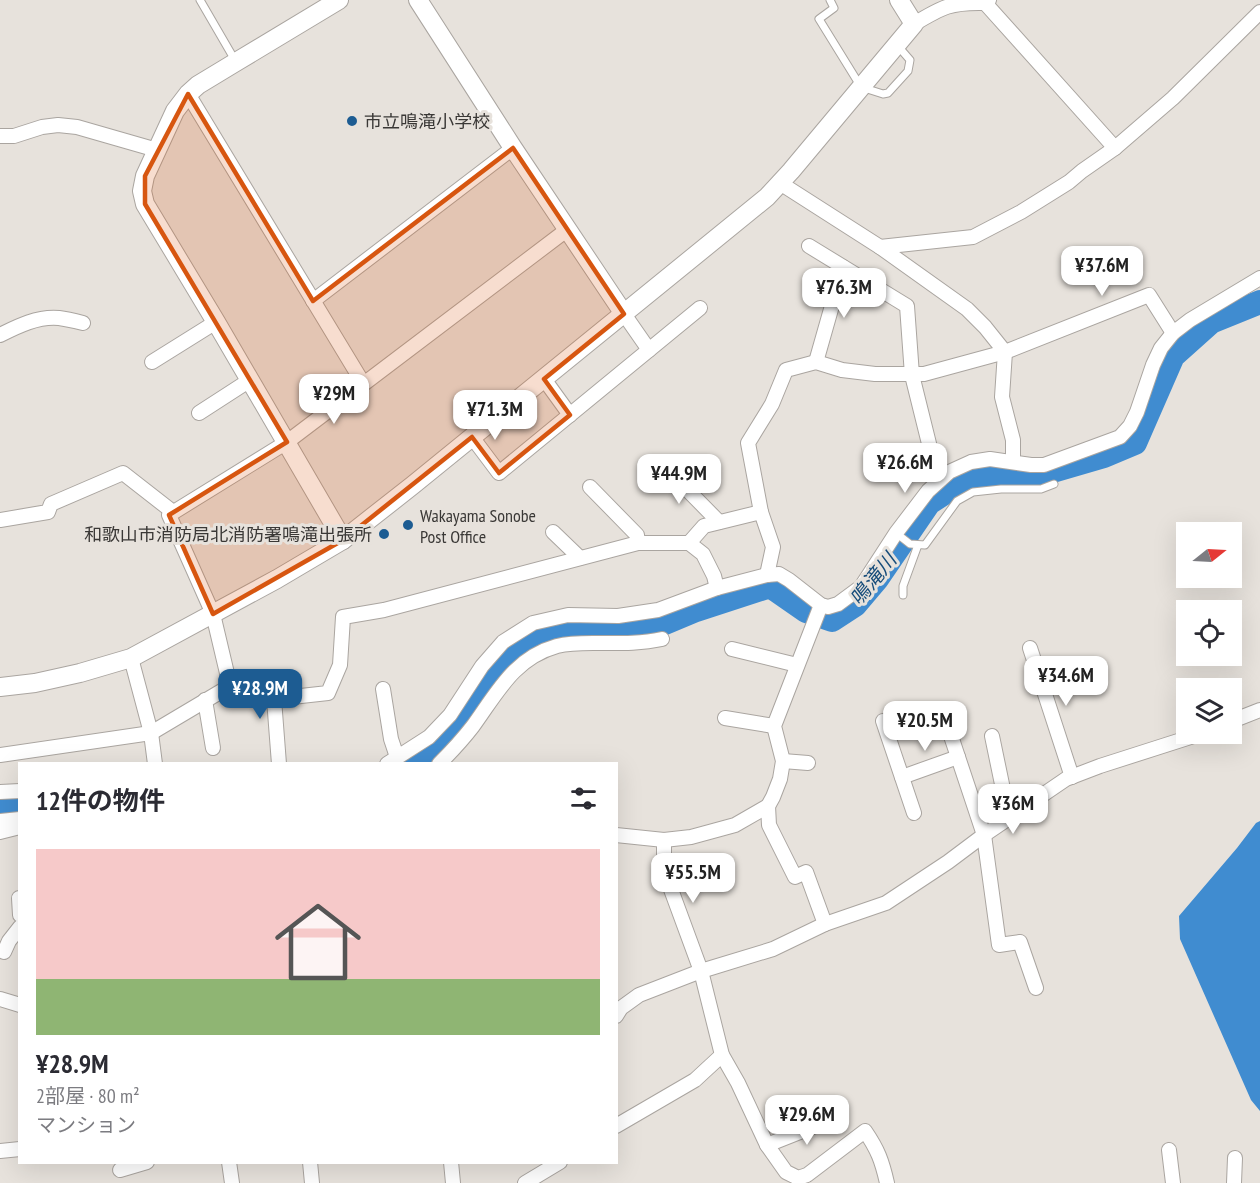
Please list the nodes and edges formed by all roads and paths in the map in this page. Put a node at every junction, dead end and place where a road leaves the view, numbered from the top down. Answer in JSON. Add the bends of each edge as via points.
{"nodes":[{"id":1,"x":200,"y":0,"type":"edge"},
{"id":2,"x":339,"y":0,"type":"edge"},
{"id":3,"x":418,"y":0,"type":"edge"},
{"id":4,"x":830,"y":0,"type":"edge"},
{"id":5,"x":899,"y":0,"type":"edge"},
{"id":6,"x":987,"y":2,"type":"edge"},
{"id":7,"x":1260,"y":12,"type":"edge"},
{"id":8,"x":914,"y":24,"type":"junction"},
{"id":9,"x":897,"y":45,"type":"junction"},
{"id":10,"x":236,"y":62,"type":"junction"},
{"id":11,"x":861,"y":87,"type":"junction"},
{"id":12,"x":188,"y":94,"type":"junction"},
{"id":13,"x":0,"y":136,"type":"edge"},
{"id":14,"x":513,"y":148,"type":"junction"},
{"id":15,"x":1115,"y":148,"type":"junction"},
{"id":16,"x":157,"y":150,"type":"junction"},
{"id":17,"x":780,"y":183,"type":"junction"},
{"id":18,"x":568,"y":229,"type":"junction"},
{"id":19,"x":809,"y":246,"type":"dead end"},
{"id":20,"x":880,"y":247,"type":"junction"},
{"id":21,"x":843,"y":267,"type":"junction"},
{"id":22,"x":1260,"y":278,"type":"edge"},
{"id":23,"x":313,"y":301,"type":"junction"},
{"id":24,"x":700,"y":308,"type":"dead end"},
{"id":25,"x":624,"y":314,"type":"junction"},
{"id":26,"x":216,"y":322,"type":"junction"},
{"id":27,"x":82,"y":323,"type":"dead end"},
{"id":28,"x":1173,"y":333,"type":"junction"},
{"id":29,"x":2,"y":336,"type":"edge"},
{"id":30,"x":649,"y":350,"type":"junction"},
{"id":31,"x":1005,"y":352,"type":"junction"},
{"id":32,"x":152,"y":362,"type":"dead end"},
{"id":33,"x":816,"y":362,"type":"junction"},
{"id":34,"x":912,"y":375,"type":"junction"},
{"id":35,"x":544,"y":379,"type":"junction"},
{"id":36,"x":250,"y":380,"type":"junction"},
{"id":37,"x":363,"y":383,"type":"junction"},
{"id":38,"x":199,"y":412,"type":"dead end"},
{"id":39,"x":570,"y":415,"type":"junction"},
{"id":40,"x":472,"y":437,"type":"junction"},
{"id":41,"x":287,"y":442,"type":"junction"},
{"id":42,"x":1013,"y":462,"type":"junction"},
{"id":43,"x":663,"y":465,"type":"dead end"},
{"id":44,"x":938,"y":480,"type":"junction"},
{"id":45,"x":1054,"y":484,"type":"dead end"},
{"id":46,"x":590,"y":487,"type":"dead end"},
{"id":47,"x":173,"y":512,"type":"junction"},
{"id":48,"x":761,"y":512,"type":"junction"},
{"id":49,"x":0,"y":520,"type":"edge"},
{"id":50,"x":718,"y":522,"type":"junction"},
{"id":51,"x":553,"y":532,"type":"dead end"},
{"id":52,"x":897,"y":535,"type":"junction"},
{"id":53,"x":343,"y":540,"type":"junction"},
{"id":54,"x":638,"y":543,"type":"junction"},
{"id":55,"x":689,"y":543,"type":"junction"},
{"id":56,"x":914,"y":544,"type":"junction"},
{"id":57,"x":580,"y":558,"type":"junction"},
{"id":58,"x":767,"y":575,"type":"junction"},
{"id":59,"x":717,"y":588,"type":"junction"},
{"id":60,"x":903,"y":595,"type":"dead end"},
{"id":61,"x":817,"y":613,"type":"junction"},
{"id":62,"x":213,"y":614,"type":"junction"},
{"id":63,"x":662,"y":639,"type":"dead end"},
{"id":64,"x":1030,"y":648,"type":"dead end"},
{"id":65,"x":732,"y":649,"type":"dead end"},
{"id":66,"x":131,"y":658,"type":"junction"},
{"id":67,"x":797,"y":664,"type":"junction"},
{"id":68,"x":230,"y":686,"type":"junction"},
{"id":69,"x":0,"y":687,"type":"edge"},
{"id":70,"x":383,"y":689,"type":"dead end"},
{"id":71,"x":274,"y":699,"type":"junction"},
{"id":72,"x":205,"y":700,"type":"junction"},
{"id":73,"x":1260,"y":710,"type":"edge"},
{"id":74,"x":1242,"y":717,"type":"edge"},
{"id":75,"x":725,"y":718,"type":"dead end"},
{"id":76,"x":883,"y":721,"type":"dead end"},
{"id":77,"x":774,"y":726,"type":"junction"},
{"id":78,"x":151,"y":732,"type":"junction"},
{"id":79,"x":950,"y":733,"type":"dead end"},
{"id":80,"x":992,"y":736,"type":"dead end"},
{"id":81,"x":1176,"y":742,"type":"edge"},
{"id":82,"x":213,"y":748,"type":"dead end"},
{"id":83,"x":0,"y":755,"type":"edge"},
{"id":84,"x":958,"y":757,"type":"junction"},
{"id":85,"x":392,"y":760,"type":"edge"},
{"id":86,"x":783,"y":761,"type":"junction"},
{"id":87,"x":155,"y":762,"type":"edge"},
{"id":88,"x":279,"y":762,"type":"edge"},
{"id":89,"x":441,"y":762,"type":"edge"},
{"id":90,"x":808,"y":763,"type":"dead end"},
{"id":91,"x":902,"y":777,"type":"junction"},
{"id":92,"x":1072,"y":777,"type":"junction"},
{"id":93,"x":18,"y":791,"type":"edge"},
{"id":94,"x":0,"y":792,"type":"edge"},
{"id":95,"x":768,"y":807,"type":"junction"},
{"id":96,"x":914,"y":813,"type":"dead end"},
{"id":97,"x":1009,"y":818,"type":"junction"},
{"id":98,"x":18,"y":819,"type":"edge"},
{"id":99,"x":0,"y":821,"type":"edge"},
{"id":100,"x":18,"y":828,"type":"edge"},
{"id":101,"x":0,"y":832,"type":"edge"},
{"id":102,"x":618,"y":835,"type":"edge"},
{"id":103,"x":984,"y":835,"type":"junction"},
{"id":104,"x":664,"y":840,"type":"junction"},
{"id":105,"x":825,"y":924,"type":"junction"},
{"id":106,"x":18,"y":930,"type":"edge"},
{"id":107,"x":4,"y":952,"type":"dead end"},
{"id":108,"x":701,"y":971,"type":"junction"},
{"id":109,"x":1036,"y":988,"type":"dead end"},
{"id":110,"x":0,"y":999,"type":"edge"},
{"id":111,"x":18,"y":1004,"type":"edge"},
{"id":112,"x":618,"y":1013,"type":"edge"},
{"id":113,"x":722,"y":1055,"type":"junction"},
{"id":114,"x":835,"y":1118,"type":"dead end"},
{"id":115,"x":618,"y":1125,"type":"edge"},
{"id":116,"x":767,"y":1145,"type":"junction"},
{"id":117,"x":18,"y":1149,"type":"edge"},
{"id":118,"x":1169,"y":1150,"type":"dead end"},
{"id":119,"x":0,"y":1151,"type":"edge"},
{"id":120,"x":1235,"y":1158,"type":"dead end"},
{"id":121,"x":230,"y":1164,"type":"edge"},
{"id":122,"x":310,"y":1164,"type":"edge"},
{"id":123,"x":451,"y":1164,"type":"edge"},
{"id":124,"x":559,"y":1164,"type":"edge"},
{"id":125,"x":118,"y":1166,"type":"edge"},
{"id":126,"x":549,"y":1177,"type":"edge"},
{"id":127,"x":808,"y":1179,"type":"edge"},
{"id":128,"x":125,"y":1183,"type":"edge"},
{"id":129,"x":232,"y":1183,"type":"edge"},
{"id":130,"x":312,"y":1183,"type":"edge"},
{"id":131,"x":453,"y":1183,"type":"edge"},
{"id":132,"x":525,"y":1183,"type":"edge"},
{"id":133,"x":887,"y":1183,"type":"edge"},
{"id":134,"x":1173,"y":1183,"type":"edge"},
{"id":135,"x":1233,"y":1183,"type":"edge"}],
"edges":[{"from":1,"to":10,"type":"lane"},
{"from":2,"to":10,"type":"street"},
{"from":3,"to":14,"type":"street"},
{"from":4,"to":11,"type":"lane","via":[[834,9],[819,19]]},
{"from":5,"to":8,"type":"street"},
{"from":6,"to":8,"type":"street","via":[[941,8]]},
{"from":6,"to":15,"type":"street"},
{"from":7,"to":15,"type":"street","via":[[1173,98]]},
{"from":8,"to":9,"type":"street"},
{"from":9,"to":11,"type":"street"},
{"from":9,"to":11,"type":"lane","via":[[910,60],[908,71],[888,93]]},
{"from":10,"to":12,"type":"street"},
{"from":11,"to":17,"type":"street"},
{"from":12,"to":16,"type":"street","via":[[175,111]]},
{"from":12,"to":23,"type":"street"},
{"from":13,"to":16,"type":"street","via":[[58,125]]},
{"from":14,"to":18,"type":"street"},
{"from":14,"to":23,"type":"street"},
{"from":15,"to":20,"type":"street","via":[[1069,182],[973,237]]},
{"from":16,"to":26,"type":"street","via":[[145,176],[145,204]]},
{"from":17,"to":20,"type":"street"},
{"from":17,"to":25,"type":"street","via":[[767,198]]},
{"from":18,"to":25,"type":"street"},
{"from":18,"to":37,"type":"street"},
{"from":19,"to":21,"type":"street"},
{"from":20,"to":31,"type":"street","via":[[967,309]]},
{"from":21,"to":33,"type":"street"},
{"from":21,"to":34,"type":"street","via":[[907,306]]},
{"from":22,"to":28,"type":"street"},
{"from":23,"to":37,"type":"street"},
{"from":24,"to":30,"type":"street"},
{"from":25,"to":30,"type":"street"},
{"from":25,"to":35,"type":"street"},
{"from":26,"to":32,"type":"street"},
{"from":26,"to":36,"type":"street"},
{"from":27,"to":29,"type":"street","via":[[40,319]]},
{"from":28,"to":31,"type":"street","via":[[1149,295]]},
{"from":28,"to":42,"type":"street","via":[[1153,365],[1130,426],[1120,437],[1044,465]]},
{"from":30,"to":39,"type":"street"},
{"from":31,"to":34,"type":"street"},
{"from":31,"to":42,"type":"street","via":[[1002,397],[1013,440]]},
{"from":33,"to":34,"type":"street","via":[[842,370]]},
{"from":33,"to":48,"type":"street","via":[[786,370],[772,404],[748,443]]},
{"from":34,"to":44,"type":"street"},
{"from":35,"to":39,"type":"street"},
{"from":35,"to":40,"type":"street"},
{"from":36,"to":38,"type":"street"},
{"from":36,"to":41,"type":"street"},
{"from":37,"to":41,"type":"street"},
{"from":39,"to":40,"type":"street","via":[[499,472]]},
{"from":40,"to":53,"type":"street"},
{"from":41,"to":47,"type":"street"},
{"from":41,"to":53,"type":"street"},
{"from":42,"to":44,"type":"street","via":[[971,462]]},
{"from":43,"to":50,"type":"street"},
{"from":44,"to":52,"type":"street"},
{"from":45,"to":56,"type":"lane","via":[[1041,489],[973,492],[957,501],[925,545]]},
{"from":46,"to":54,"type":"street","via":[[637,535]]},
{"from":47,"to":49,"type":"street","via":[[123,473],[51,504],[48,512]]},
{"from":47,"to":62,"type":"street","via":[[169,515]]},
{"from":48,"to":50,"type":"street"},
{"from":48,"to":58,"type":"street","via":[[773,547]]},
{"from":50,"to":55,"type":"street","via":[[704,526]]},
{"from":51,"to":57,"type":"street"},
{"from":52,"to":56,"type":"lane"},
{"from":52,"to":61,"type":"street","via":[[861,587]]},
{"from":53,"to":62,"type":"street"},
{"from":54,"to":55,"type":"street"},
{"from":54,"to":57,"type":"street"},
{"from":55,"to":59,"type":"street","via":[[703,554]]},
{"from":56,"to":60,"type":"lane"},
{"from":57,"to":71,"type":"street","via":[[384,610],[343,617],[340,665],[328,693]]},
{"from":58,"to":59,"type":"street"},
{"from":58,"to":61,"type":"street","via":[[779,574],[789,580]]},
{"from":59,"to":85,"type":"street","via":[[658,610],[618,616],[568,615],[533,623],[503,642],[450,715],[429,737]]},
{"from":61,"to":67,"type":"street"},
{"from":62,"to":66,"type":"street"},
{"from":62,"to":68,"type":"street"},
{"from":63,"to":89,"type":"street","via":[[574,643],[538,654],[505,681]]},
{"from":64,"to":92,"type":"street"},
{"from":65,"to":67,"type":"street"},
{"from":66,"to":69,"type":"street","via":[[35,683]]},
{"from":66,"to":78,"type":"street"},
{"from":67,"to":77,"type":"street"},
{"from":68,"to":71,"type":"street","via":[[261,683]]},
{"from":68,"to":72,"type":"street"},
{"from":70,"to":85,"type":"street"},
{"from":71,"to":88,"type":"street"},
{"from":72,"to":78,"type":"street"},
{"from":72,"to":82,"type":"street"},
{"from":73,"to":74,"type":"street"},
{"from":75,"to":77,"type":"street"},
{"from":76,"to":91,"type":"street"},
{"from":77,"to":86,"type":"street"},
{"from":78,"to":83,"type":"street"},
{"from":78,"to":87,"type":"street"},
{"from":79,"to":84,"type":"street"},
{"from":80,"to":97,"type":"street"},
{"from":81,"to":92,"type":"street"},
{"from":84,"to":91,"type":"street"},
{"from":84,"to":103,"type":"street"},
{"from":86,"to":90,"type":"street"},
{"from":86,"to":95,"type":"street"},
{"from":91,"to":96,"type":"street"},
{"from":92,"to":97,"type":"street"},
{"from":93,"to":94,"type":"street"},
{"from":95,"to":104,"type":"street","via":[[735,825]]},
{"from":95,"to":105,"type":"street","via":[[769,825],[795,877],[806,872]]},
{"from":97,"to":103,"type":"street"},
{"from":98,"to":99,"type":"street"},
{"from":100,"to":101,"type":"street"},
{"from":102,"to":104,"type":"street"},
{"from":103,"to":105,"type":"street","via":[[886,903]]},
{"from":103,"to":109,"type":"street","via":[[999,945],[1020,942]]},
{"from":104,"to":108,"type":"street","via":[[669,884]]},
{"from":105,"to":108,"type":"street","via":[[773,949]]},
{"from":106,"to":107,"type":"street"},
{"from":108,"to":112,"type":"street","via":[[639,995]]},
{"from":108,"to":113,"type":"street"},
{"from":110,"to":111,"type":"street"},
{"from":113,"to":115,"type":"street","via":[[695,1080]]},
{"from":113,"to":116,"type":"street"},
{"from":114,"to":116,"type":"street"},
{"from":116,"to":127,"type":"street","via":[[786,1172]]},
{"from":117,"to":119,"type":"street"},
{"from":118,"to":134,"type":"street"},
{"from":120,"to":135,"type":"street"},
{"from":121,"to":129,"type":"street"},
{"from":122,"to":130,"type":"street"},
{"from":123,"to":131,"type":"street"},
{"from":124,"to":126,"type":"street"},
{"from":125,"to":128,"type":"street"},
{"from":126,"to":132,"type":"street"},
{"from":127,"to":133,"type":"street","via":[[865,1131],[877,1149]]}]}
